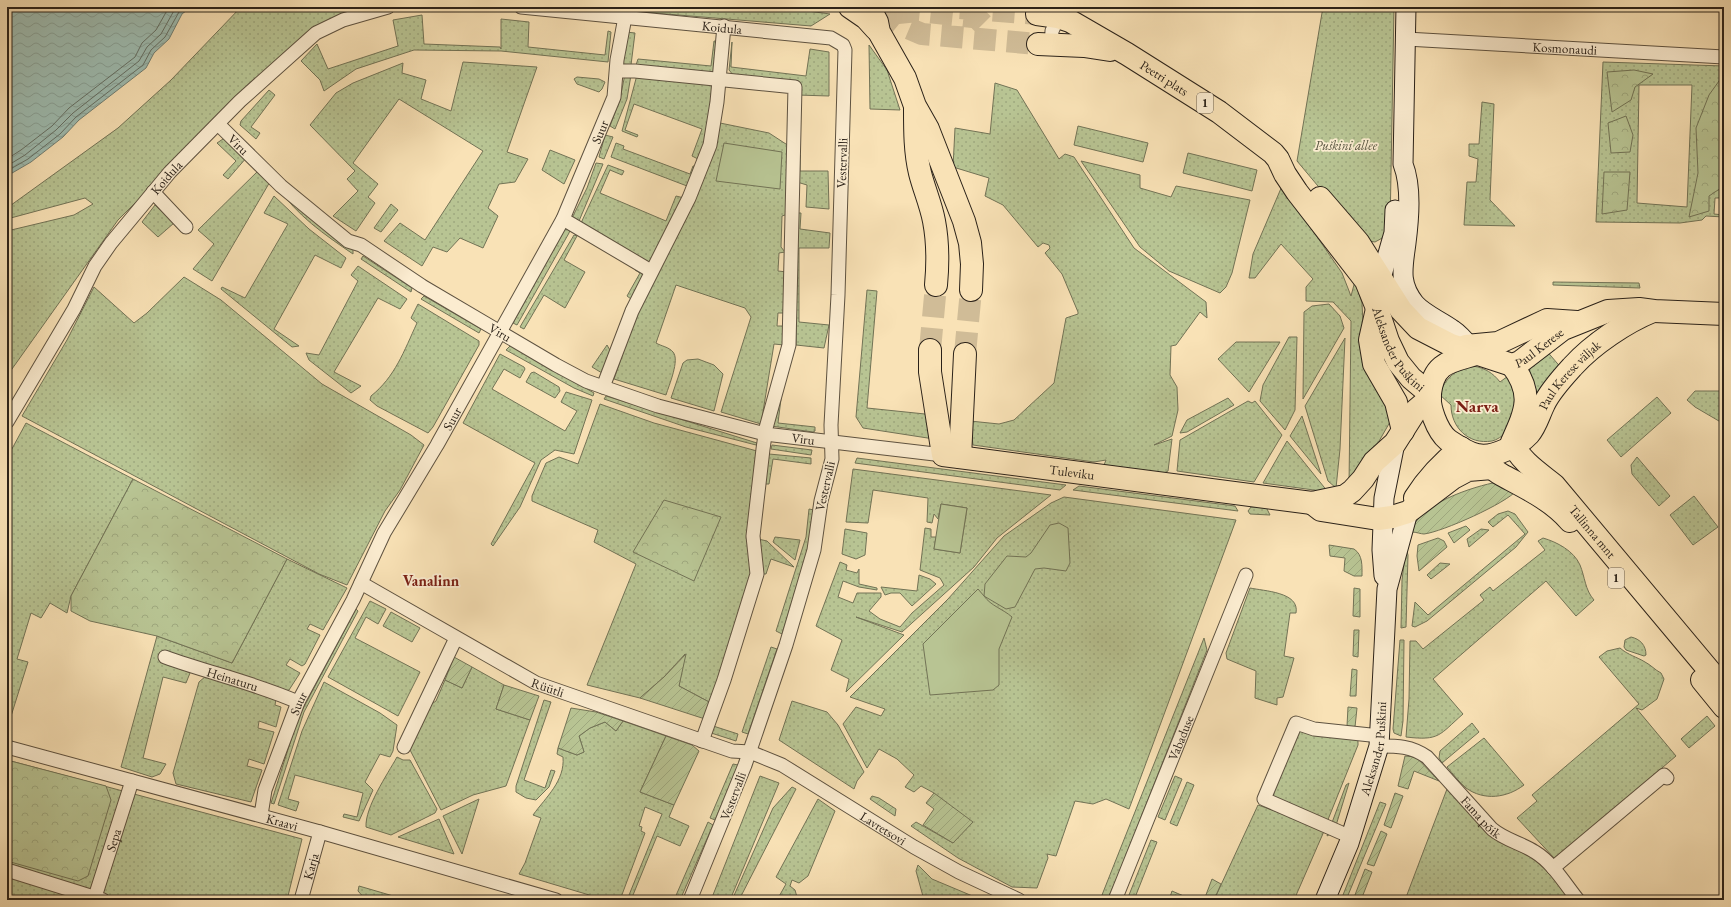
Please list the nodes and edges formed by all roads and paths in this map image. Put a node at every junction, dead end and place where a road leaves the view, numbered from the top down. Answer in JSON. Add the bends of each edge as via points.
{"nodes":[{"id":1,"x":388,"y":7,"type":"edge"},
{"id":2,"x":521,"y":7,"type":"edge"},
{"id":3,"x":850,"y":7,"type":"edge"},
{"id":4,"x":878,"y":7,"type":"edge"},
{"id":5,"x":1406,"y":7,"type":"edge"},
{"id":6,"x":1051,"y":11,"type":"edge"},
{"id":7,"x":625,"y":17,"type":"junction"},
{"id":8,"x":724,"y":26,"type":"junction"},
{"id":9,"x":880,"y":32,"type":"junction"},
{"id":10,"x":1406,"y":39,"type":"junction"},
{"id":11,"x":1044,"y":44,"type":"joint"},
{"id":12,"x":845,"y":50,"type":"joint"},
{"id":13,"x":1126,"y":54,"type":"junction"},
{"id":14,"x":1724,"y":57,"type":"edge"},
{"id":15,"x":617,"y":71,"type":"junction"},
{"id":16,"x":720,"y":80,"type":"junction"},
{"id":17,"x":915,"y":106,"type":"junction"},
{"id":18,"x":218,"y":124,"type":"junction"},
{"id":19,"x":1278,"y":159,"type":"junction"},
{"id":20,"x":1403,"y":164,"type":"junction"},
{"id":21,"x":153,"y":192,"type":"junction"},
{"id":22,"x":563,"y":219,"type":"junction"},
{"id":23,"x":186,"y":227,"type":"dead end"},
{"id":24,"x":651,"y":271,"type":"junction"},
{"id":25,"x":1380,"y":278,"type":"junction"},
{"id":26,"x":936,"y":286,"type":"tunnel mouth"},
{"id":27,"x":971,"y":290,"type":"tunnel mouth"},
{"id":28,"x":1377,"y":308,"type":"junction"},
{"id":29,"x":1654,"y":311,"type":"junction"},
{"id":30,"x":1724,"y":314,"type":"edge"},
{"id":31,"x":1577,"y":322,"type":"junction"},
{"id":32,"x":500,"y":332,"type":"junction"},
{"id":33,"x":1466,"y":348,"type":"junction"},
{"id":34,"x":930,"y":350,"type":"tunnel mouth"},
{"id":35,"x":965,"y":354,"type":"tunnel mouth"},
{"id":36,"x":1512,"y":365,"type":"junction"},
{"id":37,"x":603,"y":387,"type":"junction"},
{"id":38,"x":1430,"y":396,"type":"junction"},
{"id":39,"x":1540,"y":416,"type":"junction"},
{"id":40,"x":9,"y":418,"type":"edge"},
{"id":41,"x":765,"y":434,"type":"junction"},
{"id":42,"x":1399,"y":437,"type":"junction"},
{"id":43,"x":833,"y":442,"type":"junction"},
{"id":44,"x":1493,"y":452,"type":"junction"},
{"id":45,"x":951,"y":456,"type":"junction"},
{"id":46,"x":1554,"y":485,"type":"junction"},
{"id":47,"x":1312,"y":503,"type":"junction"},
{"id":48,"x":1408,"y":512,"type":"junction"},
{"id":49,"x":1383,"y":518,"type":"junction"},
{"id":50,"x":1246,"y":575,"type":"dead end"},
{"id":51,"x":361,"y":583,"type":"junction"},
{"id":52,"x":1387,"y":589,"type":"junction"},
{"id":53,"x":456,"y":638,"type":"junction"},
{"id":54,"x":165,"y":657,"type":"dead end"},
{"id":55,"x":1724,"y":688,"type":"edge"},
{"id":56,"x":298,"y":702,"type":"junction"},
{"id":57,"x":1724,"y":707,"type":"edge"},
{"id":58,"x":702,"y":741,"type":"junction"},
{"id":59,"x":1379,"y":741,"type":"junction"},
{"id":60,"x":7,"y":747,"type":"edge"},
{"id":61,"x":404,"y":747,"type":"dead end"},
{"id":62,"x":750,"y":752,"type":"junction"},
{"id":63,"x":1667,"y":778,"type":"dead end"},
{"id":64,"x":132,"y":781,"type":"junction"},
{"id":65,"x":261,"y":815,"type":"junction"},
{"id":66,"x":320,"y":832,"type":"junction"},
{"id":67,"x":1351,"y":837,"type":"junction"},
{"id":68,"x":1553,"y":868,"type":"junction"},
{"id":69,"x":7,"y":870,"type":"edge"},
{"id":70,"x":97,"y":899,"type":"edge"},
{"id":71,"x":301,"y":900,"type":"edge"},
{"id":72,"x":556,"y":900,"type":"edge"},
{"id":73,"x":690,"y":900,"type":"edge"},
{"id":74,"x":1019,"y":900,"type":"edge"},
{"id":75,"x":1115,"y":900,"type":"edge"},
{"id":76,"x":1325,"y":900,"type":"edge"},
{"id":77,"x":1578,"y":900,"type":"edge"}],
"edges":[{"from":1,"to":18,"type":"street","name":"Koidula","via":[[343,20],[316,33]]},
{"from":2,"to":7,"type":"street","name":"Koidula"},
{"from":3,"to":9,"type":"highway"},
{"from":4,"to":9,"type":"highway","via":[[877,22]]},
{"from":5,"to":10,"type":"main road","name":"Aleksander Puškini"},
{"from":6,"to":11,"type":"street","via":[[1052,31]]},
{"from":6,"to":13,"type":"highway","name":"Peetri plats","number":"1"},
{"from":7,"to":8,"type":"street","name":"Koidula"},
{"from":7,"to":15,"type":"street","name":"Suur"},
{"from":8,"to":12,"type":"street","name":"Koidula","via":[[831,38]]},
{"from":8,"to":16,"type":"street"},
{"from":9,"to":17,"type":"highway","via":[[898,64]]},
{"from":10,"to":14,"type":"street","name":"Kosmonaudi"},
{"from":10,"to":20,"type":"main road","name":"Aleksander Puškini"},
{"from":11,"to":13,"type":"highway","name":"Peetri plats","number":"1","via":[[1084,46]]},
{"from":12,"to":43,"type":"street","name":"Vestervalli","via":[[838,295],[831,425]]},
{"from":13,"to":19,"type":"highway","name":"Peetri plats","number":"1","via":[[1219,112],[1266,146]]},
{"from":15,"to":16,"type":"street"},
{"from":15,"to":22,"type":"street","name":"Suur","via":[[614,97]]},
{"from":16,"to":24,"type":"street","via":[[710,145],[689,198]]},
{"from":16,"to":41,"type":"street","via":[[796,87],[789,346]]},
{"from":17,"to":26,"type":"highway","via":[[914,132],[920,173],[934,220],[937,241]]},
{"from":17,"to":27,"type":"highway","via":[[928,129],[964,221],[970,243]]},
{"from":18,"to":21,"type":"street","name":"Koidula"},
{"from":18,"to":32,"type":"street","name":"Viru","via":[[281,186],[348,241],[360,245],[422,286]]},
{"from":19,"to":25,"type":"highway","name":"Peetri plats","number":"1","via":[[1307,182],[1358,242]]},
{"from":19,"to":28,"type":"highway","name":"Peetri plats","number":"1","via":[[1297,192],[1366,281]]},
{"from":20,"to":25,"type":"main road","name":"Aleksander Puškini","via":[[1398,176],[1394,232]]},
{"from":20,"to":33,"type":"main road","name":"Aleksander Puškini","via":[[1407,176],[1408,204],[1402,263],[1404,281],[1416,304],[1454,330]]},
{"from":21,"to":23,"type":"street"},
{"from":21,"to":40,"type":"street","name":"Koidula","via":[[110,243],[95,266],[74,309]]},
{"from":22,"to":24,"type":"street"},
{"from":22,"to":32,"type":"street","name":"Suur"},
{"from":24,"to":37,"type":"street"},
{"from":25,"to":28,"type":"main road","name":"Aleksander Puškini"},
{"from":25,"to":33,"type":"highway","name":"Paul Kerese","number":"1","via":[[1401,310],[1418,328]]},
{"from":28,"to":38,"type":"highway","name":"Aleksander Puškini","number":"1","via":[[1398,362]]},
{"from":28,"to":42,"type":"highway","via":[[1370,340],[1374,364],[1396,402]]},
{"from":29,"to":30,"type":"highway","name":"Paul Kerese"},
{"from":29,"to":31,"type":"highway","name":"Paul Kerese","via":[[1616,310]]},
{"from":29,"to":39,"type":"highway","name":"Paul Kerese väljak","via":[[1621,327],[1574,365],[1544,403]]},
{"from":31,"to":33,"type":"highway","via":[[1547,320],[1498,343]]},
{"from":31,"to":36,"type":"highway","name":"Paul Kerese"},
{"from":32,"to":37,"type":"street","name":"Viru","via":[[586,381]]},
{"from":32,"to":51,"type":"street","name":"Suur","via":[[437,445],[393,516]]},
{"from":33,"to":36,"type":"highway","name":"Paul Kerese","number":"1"},
{"from":33,"to":38,"type":"highway","number":"1","via":[[1443,364],[1433,378]]},
{"from":34,"to":45,"type":"highway","via":[[930,372]]},
{"from":35,"to":45,"type":"highway"},
{"from":36,"to":44,"type":"highway","via":[[1525,387],[1527,398],[1523,419]]},
{"from":37,"to":41,"type":"street","name":"Viru","via":[[658,406]]},
{"from":38,"to":42,"type":"highway","name":"Aleksander Puškini","via":[[1416,410]]},
{"from":38,"to":44,"type":"highway","number":"1","via":[[1436,424],[1445,437]]},
{"from":39,"to":44,"type":"highway","name":"Paul Kerese väljak","via":[[1529,434]]},
{"from":39,"to":46,"type":"highway","number":"1","via":[[1538,447],[1545,470]]},
{"from":41,"to":43,"type":"street","name":"Viru"},
{"from":41,"to":58,"type":"street","via":[[753,536],[757,574]]},
{"from":42,"to":47,"type":"highway","name":"Tuleviku","via":[[1374,462],[1363,480],[1352,491],[1345,496]]},
{"from":42,"to":49,"type":"main road","name":"Aleksander Puškini","via":[[1384,498]]},
{"from":43,"to":45,"type":"street","name":"Tuleviku"},
{"from":43,"to":62,"type":"street","name":"Vestervalli","via":[[814,550],[786,645]]},
{"from":44,"to":46,"type":"highway","name":"Tallinna mnt","number":"1","via":[[1521,456]]},
{"from":44,"to":48,"type":"highway"},
{"from":44,"to":48,"type":"highway","name":"Paul Kerese väljak","via":[[1448,458],[1421,489]]},
{"from":44,"to":57,"type":"highway","name":"Tallinna mnt","number":"1","via":[[1526,487],[1560,510]]},
{"from":45,"to":47,"type":"highway","name":"Tuleviku"},
{"from":46,"to":55,"type":"highway","name":"Tallinna mnt","number":"1"},
{"from":47,"to":49,"type":"highway","name":"Tuleviku","via":[[1321,510]]},
{"from":48,"to":49,"type":"highway","name":"Tuleviku"},
{"from":48,"to":52,"type":"main road","name":"Aleksander Puškini"},
{"from":49,"to":52,"type":"main road","name":"Aleksander Puškini","via":[[1382,550]]},
{"from":50,"to":75,"type":"street","name":"Vabaduse"},
{"from":51,"to":53,"type":"street","name":"Rüütli"},
{"from":51,"to":56,"type":"street","name":"Suur"},
{"from":52,"to":59,"type":"main road","name":"Aleksander Puškini"},
{"from":53,"to":58,"type":"street","name":"Rüütli","via":[[536,683]]},
{"from":53,"to":61,"type":"street"},
{"from":54,"to":56,"type":"street","name":"Heinaturu"},
{"from":56,"to":65,"type":"street","name":"Suur","via":[[266,790]]},
{"from":58,"to":62,"type":"street","name":"Rüütli","via":[[732,751]]},
{"from":59,"to":67,"type":"main road","name":"Aleksander Puškini"},
{"from":59,"to":67,"type":"street","name":"Fama põik","via":[[1314,729],[1296,723],[1264,800]]},
{"from":59,"to":68,"type":"street","name":"Fama põik","via":[[1402,746],[1427,757],[1497,834],[1535,852]]},
{"from":60,"to":64,"type":"street","name":"Kraavi"},
{"from":62,"to":73,"type":"street","name":"Vestervalli"},
{"from":62,"to":74,"type":"street","name":"Lavretsovi","via":[[782,765],[959,872]]},
{"from":63,"to":68,"type":"street","via":[[1664,775]]},
{"from":64,"to":65,"type":"street","name":"Kraavi"},
{"from":64,"to":70,"type":"street","name":"Sepa"},
{"from":65,"to":66,"type":"street","name":"Kraavi"},
{"from":66,"to":71,"type":"street","name":"Karja"},
{"from":66,"to":72,"type":"street","name":"Kraavi"},
{"from":67,"to":76,"type":"main road","name":"Aleksander Puškini"},
{"from":68,"to":77,"type":"street","name":"Fama põik"},
{"from":69,"to":70,"type":"street"}]}
